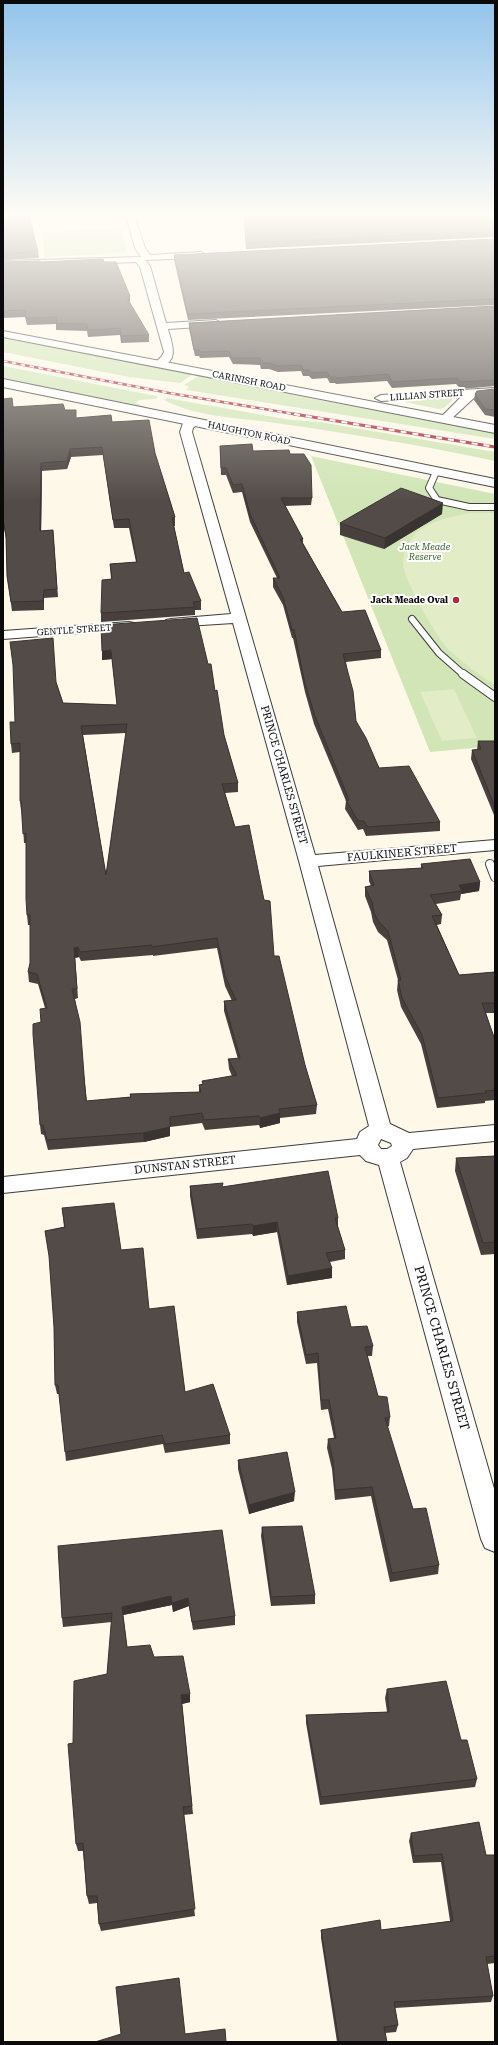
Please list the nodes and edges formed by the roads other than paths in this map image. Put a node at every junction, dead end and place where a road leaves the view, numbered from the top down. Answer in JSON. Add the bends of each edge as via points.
{"nodes":[{"id":1,"x":157,"y":310,"type":"edge"},
{"id":2,"x":229,"y":322,"type":"edge"},
{"id":3,"x":162,"y":326,"type":"junction"},
{"id":4,"x":3,"y":334,"type":"edge"},
{"id":5,"x":168,"y":346,"type":"junction"},
{"id":6,"x":146,"y":361,"type":"junction"},
{"id":7,"x":159,"y":364,"type":"junction"},
{"id":8,"x":3,"y":383,"type":"edge"},
{"id":9,"x":495,"y":391,"type":"edge"},
{"id":10,"x":473,"y":392,"type":"junction"},
{"id":11,"x":381,"y":398,"type":"dead end"},
{"id":12,"x":445,"y":419,"type":"junction"},
{"id":13,"x":193,"y":422,"type":"junction"},
{"id":14,"x":495,"y":429,"type":"edge"},
{"id":15,"x":436,"y":472,"type":"junction"},
{"id":16,"x":495,"y":483,"type":"edge"},
{"id":17,"x":495,"y":508,"type":"edge"},
{"id":18,"x":240,"y":618,"type":"junction"},
{"id":19,"x":412,"y":618,"type":"dead end"},
{"id":20,"x":157,"y":624,"type":"edge"},
{"id":21,"x":142,"y":625,"type":"edge"},
{"id":22,"x":3,"y":635,"type":"edge"},
{"id":23,"x":495,"y":697,"type":"edge"},
{"id":24,"x":495,"y":845,"type":"edge"},
{"id":25,"x":308,"y":861,"type":"junction"},
{"id":26,"x":490,"y":864,"type":"dead end"},
{"id":27,"x":495,"y":877,"type":"edge"},
{"id":28,"x":495,"y":1132,"type":"edge"},
{"id":29,"x":374,"y":1139,"type":"junction"},
{"id":30,"x":396,"y":1150,"type":"junction"},
{"id":31,"x":3,"y":1185,"type":"edge"},
{"id":32,"x":495,"y":1539,"type":"edge"}],
"edges":[{"from":1,"to":3,"type":"street"},
{"from":2,"to":3,"type":"street"},
{"from":3,"to":5,"type":"street"},
{"from":4,"to":6,"type":"street","name":"CARINISH ROAD"},
{"from":5,"to":6,"type":"street","via":[[163,352]]},
{"from":5,"to":7,"type":"street","via":[[167,358]]},
{"from":6,"to":7,"type":"street","name":"CARINISH ROAD"},
{"from":7,"to":12,"type":"street","name":"CARINISH ROAD"},
{"from":8,"to":13,"type":"street","name":"HAUGHTON ROAD"},
{"from":9,"to":10,"type":"street","name":"LILLIAN STREET"},
{"from":10,"to":11,"type":"street","name":"LILLIAN STREET"},
{"from":10,"to":12,"type":"street","name":"LILLIAN STREET"},
{"from":12,"to":14,"type":"street","name":"CARINISH ROAD"},
{"from":13,"to":15,"type":"street","name":"HAUGHTON ROAD"},
{"from":13,"to":18,"type":"street","name":"PRINCE CHARLES STREET","via":[[187,426],[186,432]]},
{"from":15,"to":16,"type":"street","name":"HAUGHTON ROAD"},
{"from":15,"to":17,"type":"lane","via":[[429,488],[438,500],[469,507]]},
{"from":18,"to":20,"type":"street"},
{"from":18,"to":25,"type":"street","name":"PRINCE CHARLES STREET"},
{"from":19,"to":23,"type":"lane","via":[[426,640],[448,663],[473,684]]},
{"from":21,"to":22,"type":"street","name":"GENTLE STREET"},
{"from":24,"to":25,"type":"street","name":"FAULKINER STREET"},
{"from":25,"to":29,"type":"street","name":"PRINCE CHARLES STREET"},
{"from":26,"to":27,"type":"lane"},
{"from":28,"to":30,"type":"street"},
{"from":29,"to":30,"type":"street","via":[[397,1135]]},
{"from":29,"to":31,"type":"street","name":"DUNSTAN STREET"},
{"from":30,"to":32,"type":"street","name":"PRINCE CHARLES STREET"}]}
